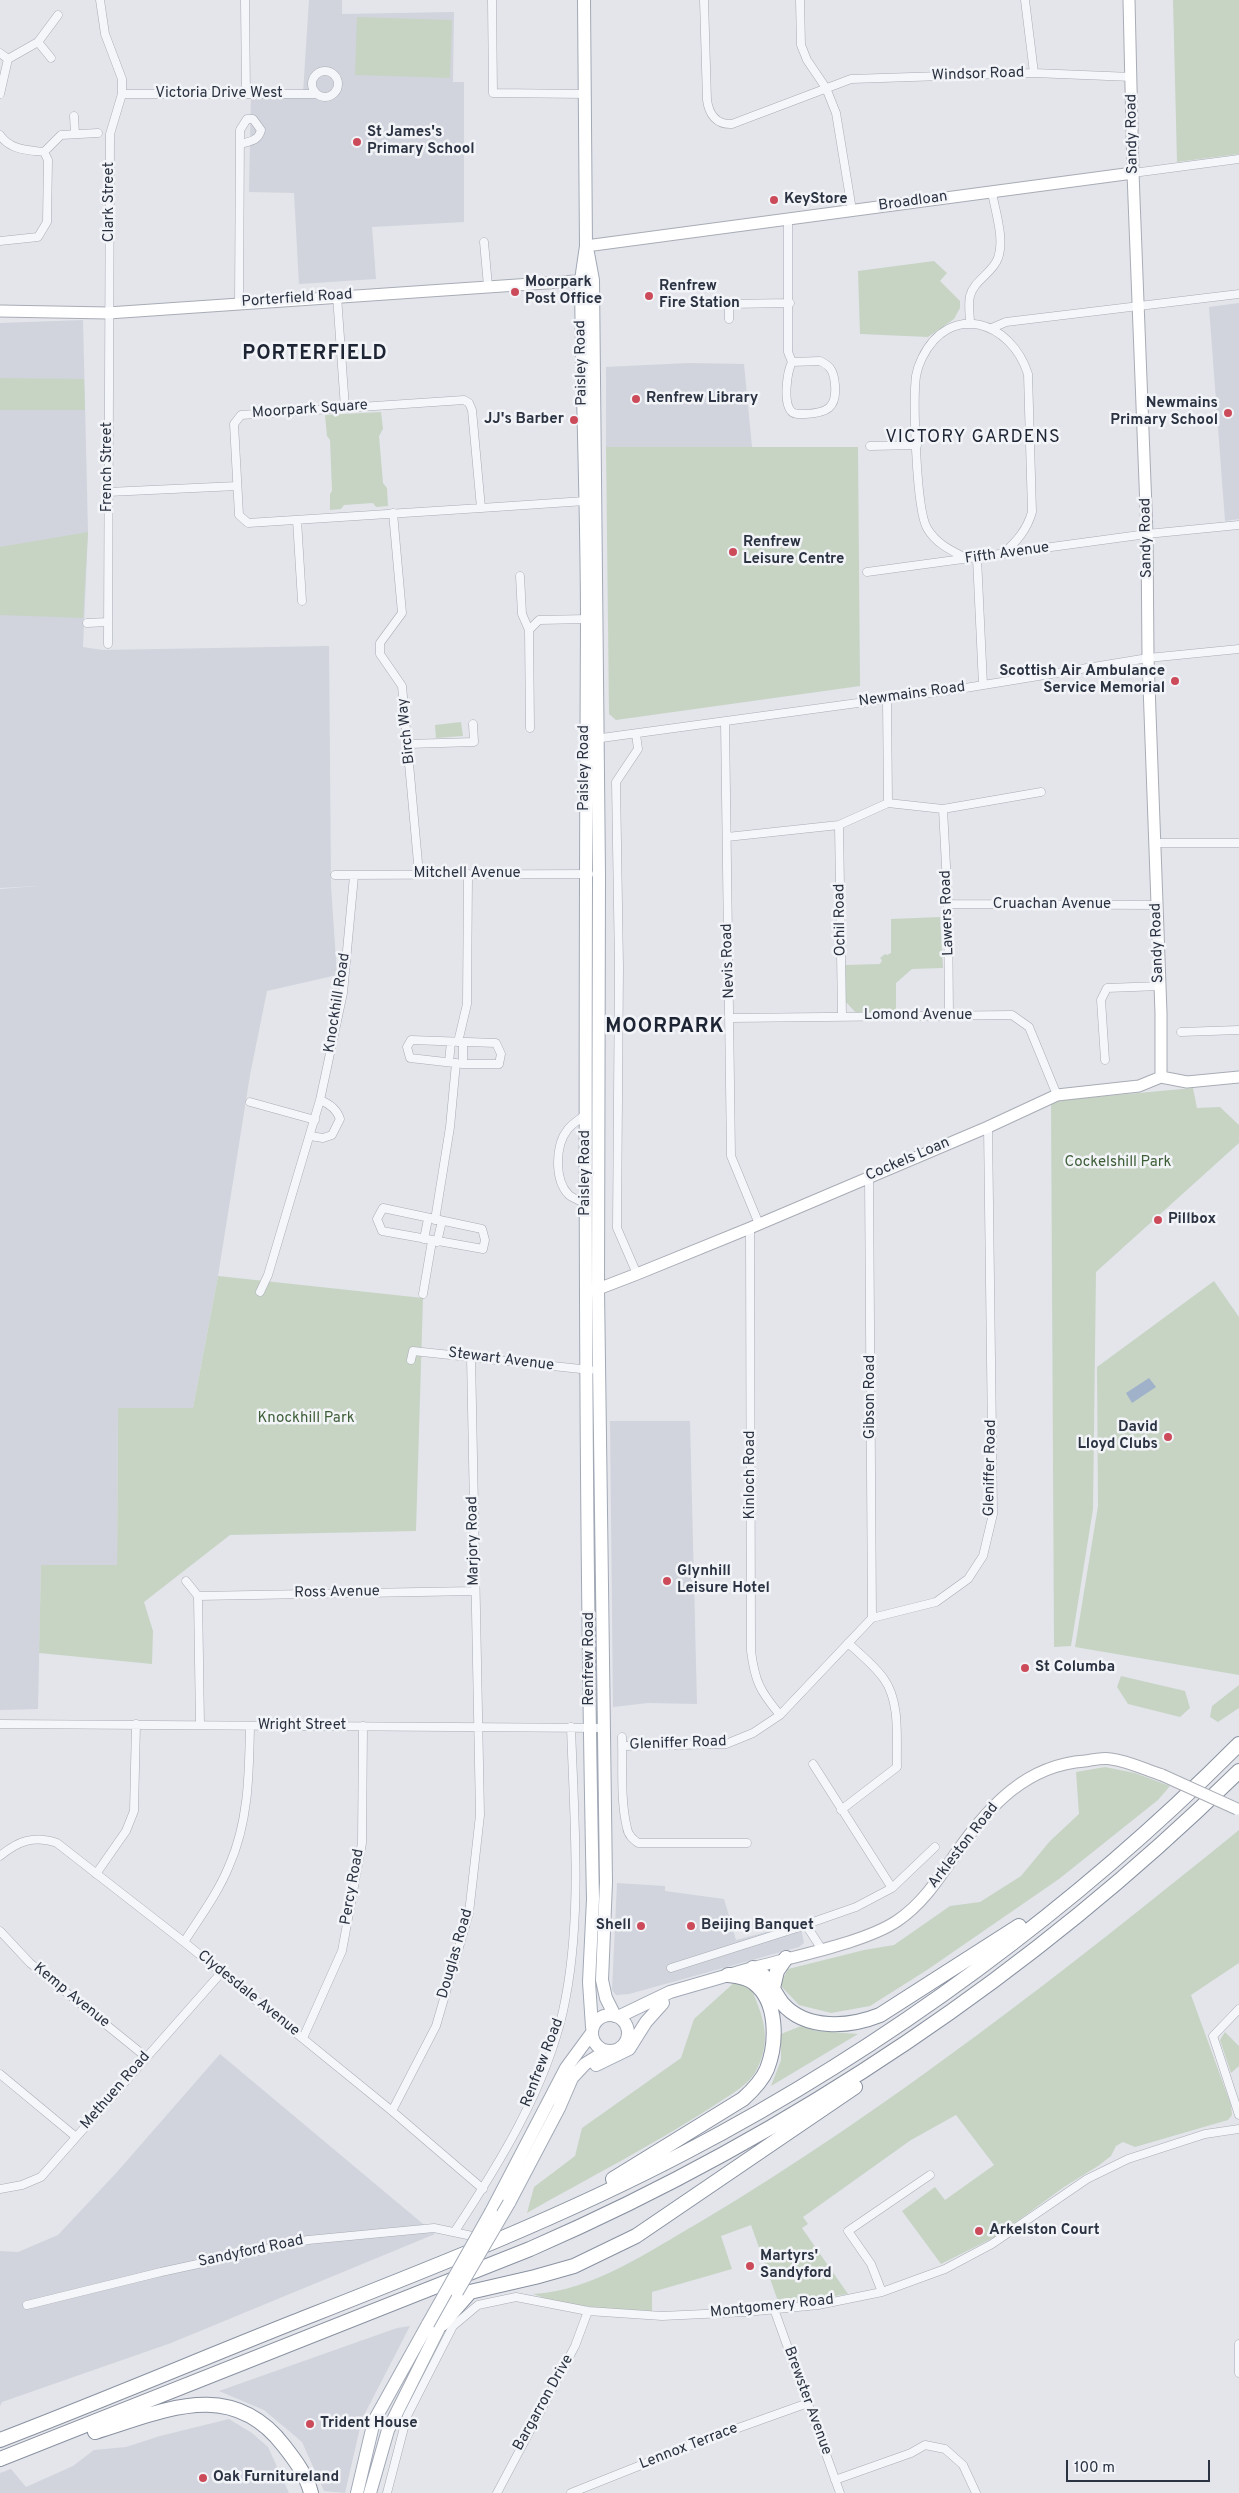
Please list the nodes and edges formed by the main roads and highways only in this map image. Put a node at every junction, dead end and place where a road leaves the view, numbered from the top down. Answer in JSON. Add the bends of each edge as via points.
{"nodes":[{"id":1,"x":584,"y":0,"type":"edge"},
{"id":2,"x":587,"y":280,"type":"junction"},
{"id":3,"x":592,"y":1290,"type":"junction"},
{"id":4,"x":593,"y":1371,"type":"junction"},
{"id":5,"x":1239,"y":1744,"type":"edge"},
{"id":6,"x":1239,"y":1771,"type":"edge"},
{"id":7,"x":1101,"y":1871,"type":"junction"},
{"id":8,"x":786,"y":1958,"type":"road end"},
{"id":9,"x":753,"y":1968,"type":"joint"},
{"id":10,"x":728,"y":1975,"type":"junction"},
{"id":11,"x":998,"y":1977,"type":"junction"},
{"id":12,"x":689,"y":1986,"type":"junction"},
{"id":13,"x":773,"y":1988,"type":"junction"},
{"id":14,"x":663,"y":2003,"type":"junction"},
{"id":15,"x":616,"y":2016,"type":"junction"},
{"id":16,"x":592,"y":2031,"type":"junction"},
{"id":17,"x":628,"y":2036,"type":"junction"},
{"id":18,"x":606,"y":2051,"type":"junction"},
{"id":19,"x":559,"y":2108,"type":"junction"},
{"id":20,"x":534,"y":2225,"type":"junction"},
{"id":21,"x":435,"y":2324,"type":"junction"},
{"id":22,"x":0,"y":2440,"type":"edge"},
{"id":23,"x":24,"y":2452,"type":"junction"},
{"id":24,"x":0,"y":2460,"type":"edge"},
{"id":25,"x":311,"y":2493,"type":"edge"},
{"id":26,"x":357,"y":2493,"type":"edge"},
{"id":27,"x":370,"y":2493,"type":"edge"}],
"edges":[{"from":1,"to":2,"type":"main road","name":"Paisley Road"},
{"from":2,"to":3,"type":"main road","name":"Paisley Road","via":[[586,1204]]},
{"from":2,"to":3,"type":"main road","name":"Paisley Road","via":[[596,490],[599,874]]},
{"from":3,"to":4,"type":"main road","name":"Renfrew Road"},
{"from":4,"to":15,"type":"main road","name":"Renfrew Road","via":[[604,1728],[606,1882],[602,1980]]},
{"from":4,"to":16,"type":"main road","name":"Renfrew Road","via":[[590,1727],[593,1899],[589,1982]]},
{"from":5,"to":7,"type":"highway"},
{"from":6,"to":11,"type":"highway","via":[[1130,1871]]},
{"from":7,"to":13,"type":"highway","via":[[880,2015],[862,2022],[835,2025],[807,2020],[785,2007]]},
{"from":7,"to":20,"type":"highway","via":[[963,1979],[787,2096],[684,2153]]},
{"from":8,"to":13,"type":"highway","via":[[777,1971]]},
{"from":9,"to":10,"type":"main road","name":"Arkleston Road"},
{"from":9,"to":13,"type":"highway","via":[[763,1974]]},
{"from":10,"to":12,"type":"main road","name":"Arkleston Road"},
{"from":10,"to":20,"type":"highway","via":[[753,1982],[766,1998],[772,2014],[772,2053],[756,2088],[680,2140]]},
{"from":11,"to":21,"type":"highway","via":[[902,2055],[644,2231],[574,2266],[470,2292]]},
{"from":11,"to":23,"type":"highway","via":[[920,2035],[820,2099],[713,2160],[587,2224]]},
{"from":12,"to":14,"type":"main road","name":"Arkleston Road"},
{"from":12,"to":15,"type":"main road","name":"Arkleston Road"},
{"from":14,"to":17,"type":"main road","name":"Arkleston Road","via":[[646,2015]]},
{"from":14,"to":19,"type":"main road","via":[[629,2049],[585,2073]]},
{"from":15,"to":16,"type":"main road","via":[[601,2017]]},
{"from":15,"to":17,"type":"main road","via":[[626,2025]]},
{"from":16,"to":18,"type":"main road","via":[[596,2045]]},
{"from":16,"to":21,"type":"main road","bridge":true,"via":[[566,2068]]},
{"from":17,"to":18,"type":"main road","via":[[620,2048]]},
{"from":18,"to":19,"type":"main road","via":[[585,2064],[572,2078]]},
{"from":19,"to":21,"type":"main road","bridge":true,"via":[[509,2203]]},
{"from":20,"to":22,"type":"highway"},
{"from":21,"to":26,"type":"main road","via":[[374,2421]]},
{"from":21,"to":27,"type":"main road","via":[[388,2430]]},
{"from":23,"to":24,"type":"highway"},
{"from":23,"to":25,"type":"highway","via":[[175,2408],[212,2404],[245,2412],[265,2426],[287,2450]]}]}
